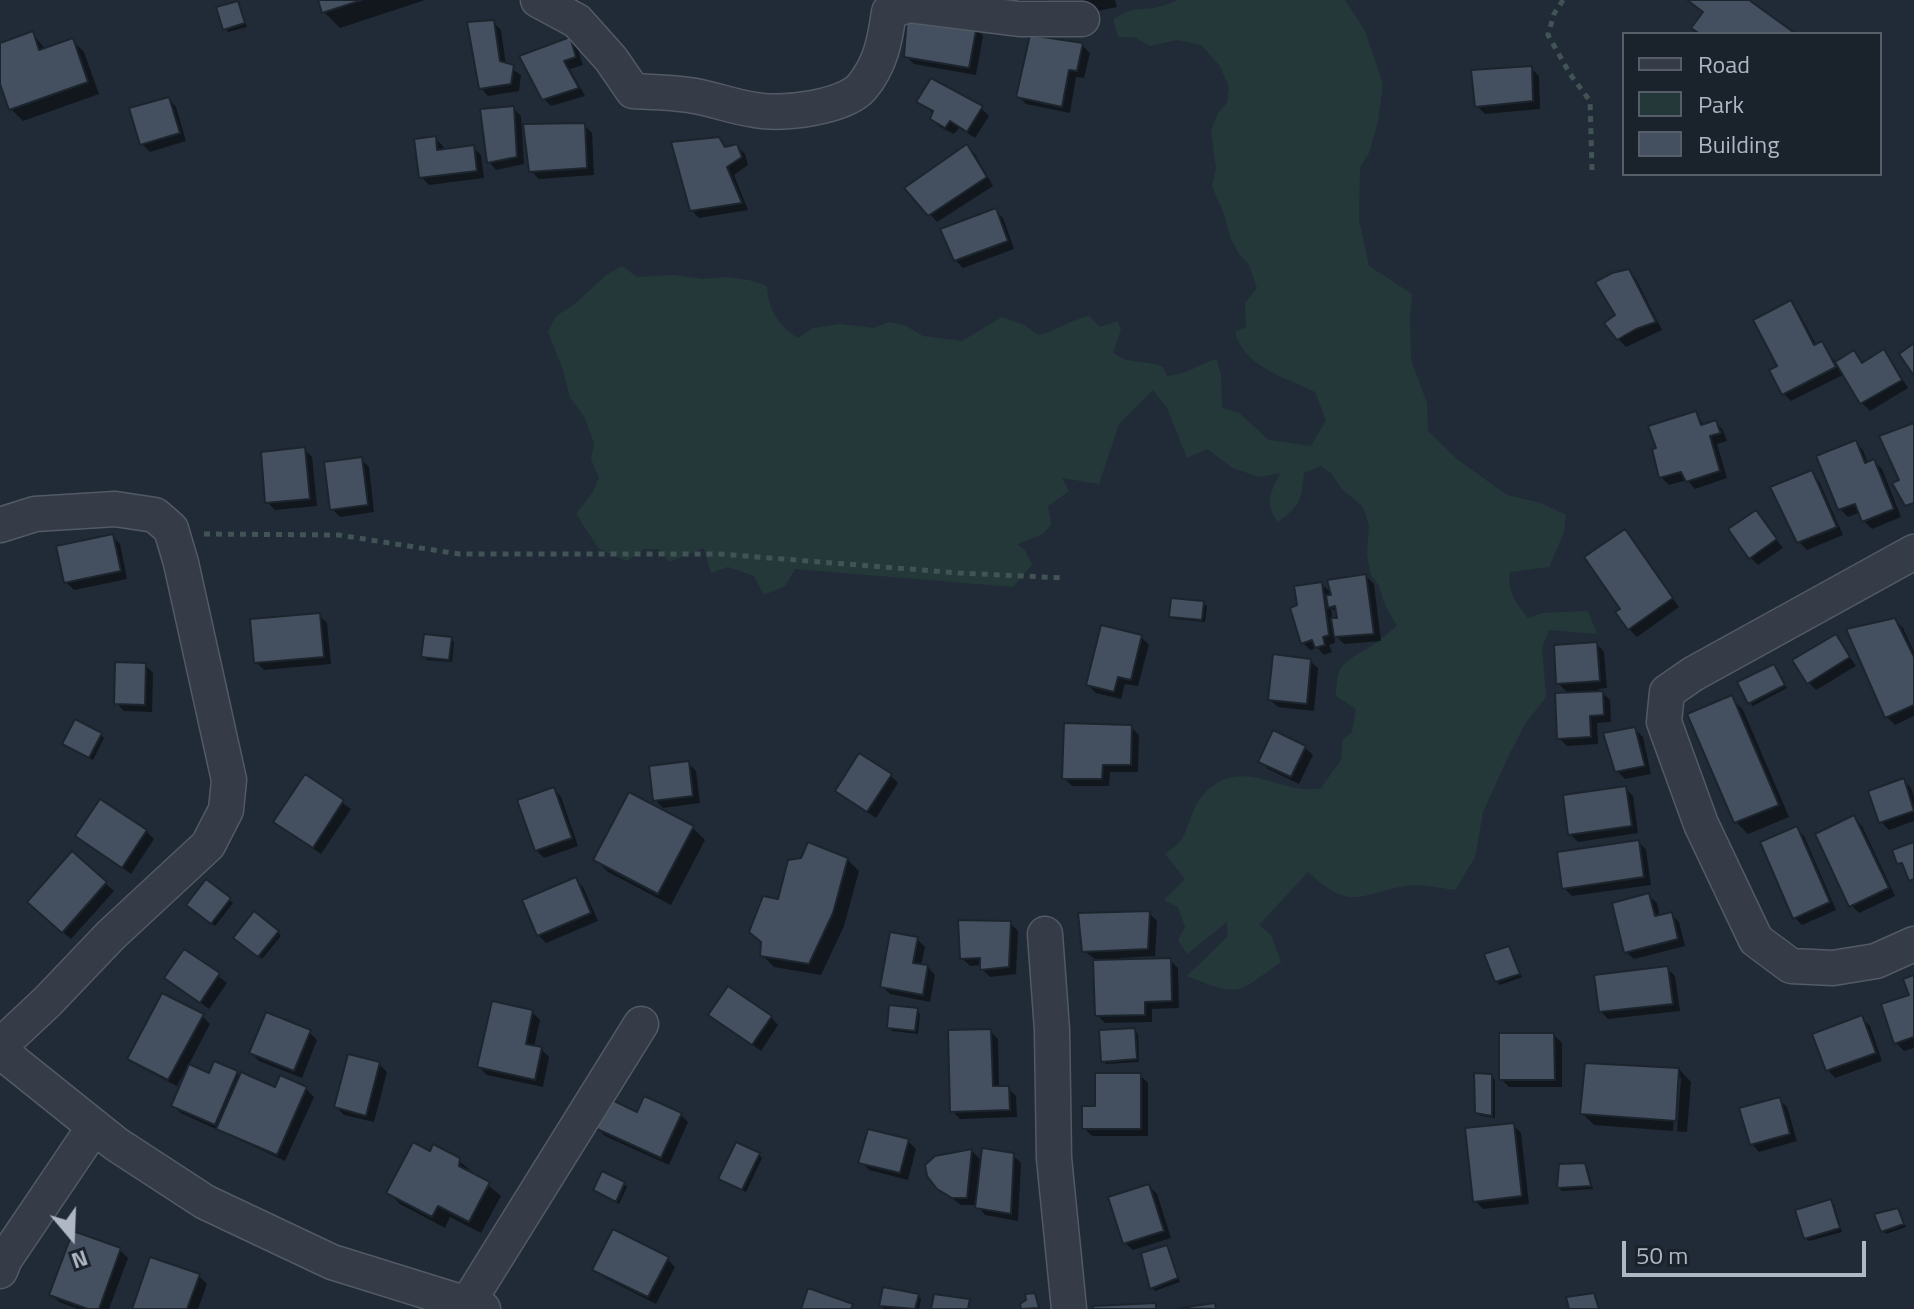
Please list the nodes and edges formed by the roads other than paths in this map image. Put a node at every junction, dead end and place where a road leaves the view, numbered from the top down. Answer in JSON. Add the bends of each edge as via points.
{"nodes":[{"id":1,"x":538,"y":0,"type":"edge"},
{"id":2,"x":1082,"y":19,"type":"dead end"},
{"id":3,"x":0,"y":525,"type":"edge"},
{"id":4,"x":1914,"y":552,"type":"edge"},
{"id":5,"x":1045,"y":934,"type":"dead end"},
{"id":6,"x":1914,"y":944,"type":"edge"},
{"id":7,"x":641,"y":1024,"type":"dead end"},
{"id":8,"x":0,"y":1048,"type":"edge"},
{"id":9,"x":94,"y":1127,"type":"junction"},
{"id":10,"x":0,"y":1271,"type":"edge"},
{"id":11,"x":418,"y":1300,"type":"edge"},
{"id":12,"x":475,"y":1307,"type":"edge"},
{"id":13,"x":1069,"y":1309,"type":"edge"}],
"edges":[{"from":1,"to":2,"type":"street","via":[[577,21],[633,91],[686,94],[756,111],[802,110],[841,100],[861,88],[883,52],[889,12],[908,5],[1019,19]]},
{"from":3,"to":8,"type":"street","via":[[35,514],[115,509],[155,515],[171,529],[229,780],[226,810],[208,845]]},
{"from":4,"to":6,"type":"street","via":[[1693,674],[1667,692],[1664,722],[1701,824],[1756,940],[1791,966],[1833,968],[1876,961]]},
{"from":5,"to":13,"type":"street","via":[[1054,1158]]},
{"from":7,"to":12,"type":"street"},
{"from":8,"to":9,"type":"street"},
{"from":9,"to":10,"type":"street"},
{"from":9,"to":11,"type":"street","via":[[205,1202]]},
{"from":11,"to":12,"type":"street"}]}
